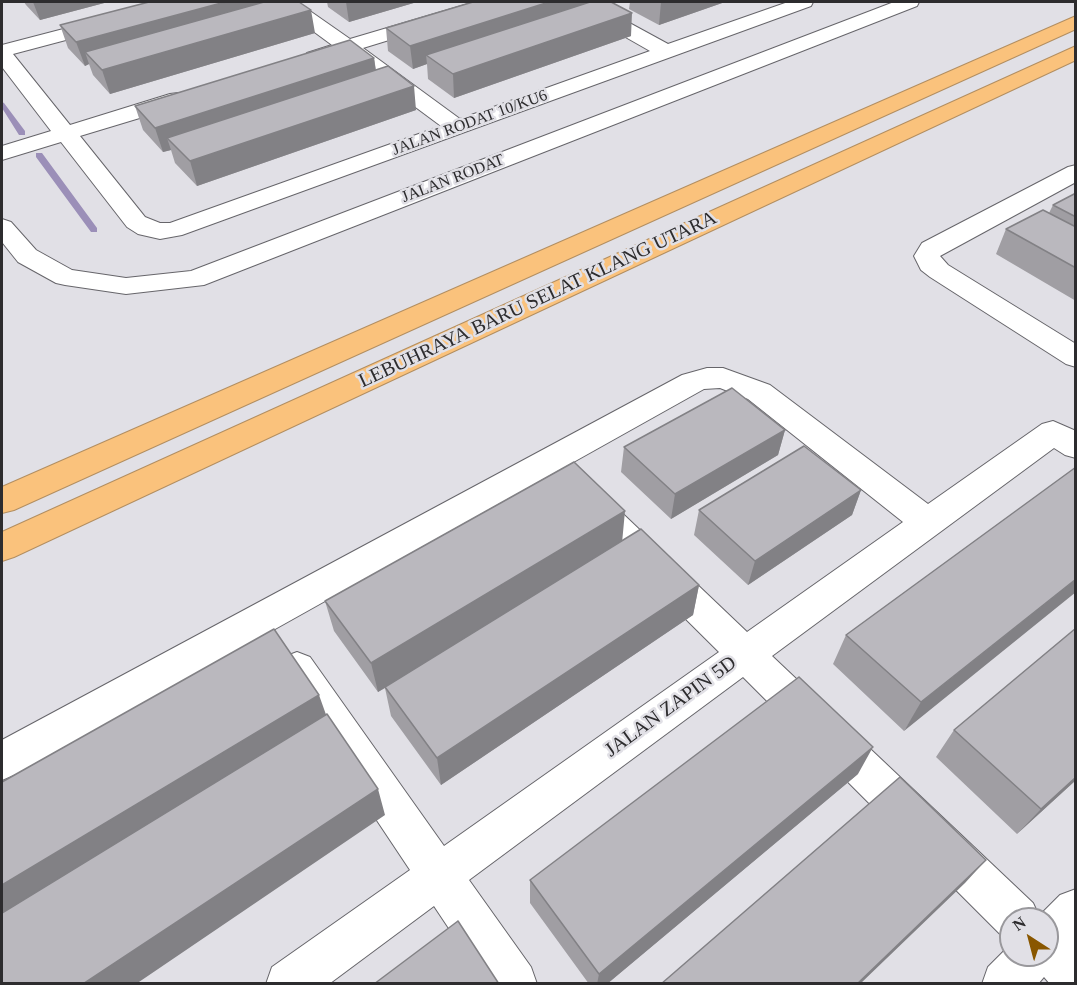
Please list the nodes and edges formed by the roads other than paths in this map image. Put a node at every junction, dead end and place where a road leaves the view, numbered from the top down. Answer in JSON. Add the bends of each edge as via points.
{"nodes":[{"id":1,"x":187,"y":2,"type":"edge"},
{"id":2,"x":493,"y":2,"type":"edge"},
{"id":3,"x":578,"y":2,"type":"edge"},
{"id":4,"x":804,"y":2,"type":"edge"},
{"id":5,"x":910,"y":2,"type":"edge"},
{"id":6,"x":301,"y":7,"type":"edge"},
{"id":7,"x":1076,"y":22,"type":"edge"},
{"id":8,"x":348,"y":47,"type":"junction"},
{"id":9,"x":667,"y":52,"type":"junction"},
{"id":10,"x":1076,"y":52,"type":"edge"},
{"id":11,"x":2,"y":53,"type":"edge"},
{"id":12,"x":291,"y":64,"type":"edge"},
{"id":13,"x":200,"y":92,"type":"edge"},
{"id":14,"x":457,"y":127,"type":"junction"},
{"id":15,"x":64,"y":134,"type":"junction"},
{"id":16,"x":2,"y":153,"type":"edge"},
{"id":17,"x":1076,"y":172,"type":"edge"},
{"id":18,"x":1051,"y":185,"type":"junction"},
{"id":19,"x":1076,"y":198,"type":"edge"},
{"id":20,"x":2,"y":227,"type":"edge"},
{"id":21,"x":1076,"y":357,"type":"edge"},
{"id":22,"x":1064,"y":439,"type":"edge"},
{"id":23,"x":548,"y":462,"type":"junction"},
{"id":24,"x":2,"y":501,"type":"edge"},
{"id":25,"x":927,"y":522,"type":"junction"},
{"id":26,"x":2,"y":547,"type":"edge"},
{"id":27,"x":262,"y":618,"type":"junction"},
{"id":28,"x":745,"y":654,"type":"junction"},
{"id":29,"x":2,"y":761,"type":"edge"},
{"id":30,"x":440,"y":874,"type":"junction"},
{"id":31,"x":1005,"y":907,"type":"edge"},
{"id":32,"x":1076,"y":911,"type":"edge"},
{"id":33,"x":1059,"y":928,"type":"edge"},
{"id":34,"x":1059,"y":960,"type":"edge"},
{"id":35,"x":1021,"y":967,"type":"edge"},
{"id":36,"x":1076,"y":976,"type":"edge"},
{"id":37,"x":289,"y":984,"type":"edge"},
{"id":38,"x":514,"y":984,"type":"edge"},
{"id":39,"x":1005,"y":984,"type":"edge"}],
"edges":[{"from":1,"to":11,"type":"street"},
{"from":2,"to":8,"type":"street"},
{"from":3,"to":9,"type":"street"},
{"from":4,"to":9,"type":"street","name":"JALAN RODAT 10/KU6"},
{"from":5,"to":20,"type":"street","name":"JALAN RODAT","via":[[195,279],[126,286],[65,278],[27,255]]},
{"from":6,"to":8,"type":"street"},
{"from":7,"to":24,"type":"highway","name":"LEBUHRAYA BARU SELAT KLANG UTARA"},
{"from":8,"to":12,"type":"street"},
{"from":8,"to":14,"type":"street"},
{"from":9,"to":14,"type":"street","name":"JALAN RODAT 10/KU6"},
{"from":10,"to":26,"type":"highway","name":"LEBUHRAYA BARU SELAT KLANG UTARA"},
{"from":11,"to":15,"type":"street"},
{"from":13,"to":15,"type":"street"},
{"from":14,"to":15,"type":"street","name":"JALAN RODAT 10/KU6","via":[[172,230],[147,230],[136,222]]},
{"from":15,"to":16,"type":"street"},
{"from":17,"to":18,"type":"street"},
{"from":18,"to":19,"type":"street"},
{"from":18,"to":21,"type":"street","via":[[931,249],[927,256],[939,272]]},
{"from":22,"to":25,"type":"street","name":"JALAN ZAPIN 5D"},
{"from":23,"to":25,"type":"street","via":[[693,382],[723,378],[759,392]]},
{"from":23,"to":27,"type":"street"},
{"from":23,"to":28,"type":"street"},
{"from":25,"to":28,"type":"street","name":"JALAN ZAPIN 5D"},
{"from":27,"to":29,"type":"street"},
{"from":27,"to":30,"type":"street"},
{"from":28,"to":30,"type":"street","name":"JALAN ZAPIN 5D"},
{"from":28,"to":31,"type":"street"},
{"from":30,"to":37,"type":"street","name":"JALAN ZAPIN 5D"},
{"from":30,"to":38,"type":"street"},
{"from":32,"to":33,"type":"street"},
{"from":34,"to":36,"type":"street"},
{"from":35,"to":39,"type":"street"}]}
